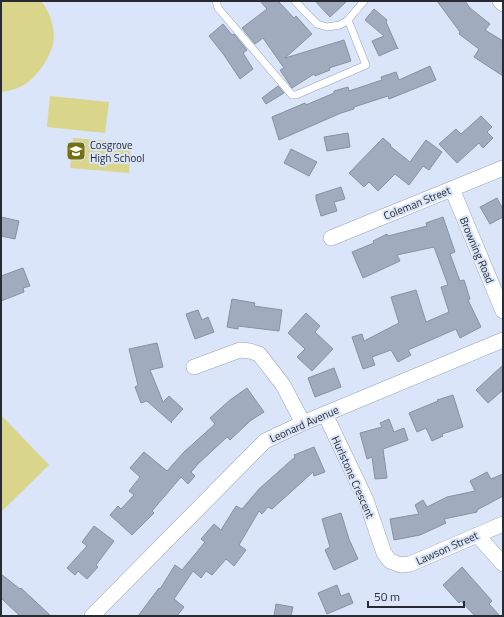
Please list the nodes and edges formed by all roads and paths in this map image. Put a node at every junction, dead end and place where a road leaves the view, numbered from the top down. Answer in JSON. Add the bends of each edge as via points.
{"nodes":[{"id":1,"x":216,"y":1,"type":"edge"},
{"id":2,"x":295,"y":1,"type":"edge"},
{"id":3,"x":362,"y":1,"type":"edge"},
{"id":4,"x":500,"y":1,"type":"edge"},
{"id":5,"x":503,"y":4,"type":"edge"},
{"id":6,"x":348,"y":20,"type":"junction"},
{"id":7,"x":503,"y":168,"type":"edge"},
{"id":8,"x":452,"y":189,"type":"junction"},
{"id":9,"x":331,"y":238,"type":"dead end"},
{"id":10,"x":503,"y":311,"type":"edge"},
{"id":11,"x":503,"y":340,"type":"edge"},
{"id":12,"x":194,"y":367,"type":"dead end"},
{"id":13,"x":325,"y":414,"type":"junction"},
{"id":14,"x":303,"y":423,"type":"junction"},
{"id":15,"x":503,"y":524,"type":"edge"},
{"id":16,"x":477,"y":535,"type":"junction"},
{"id":17,"x":390,"y":561,"type":"joint"},
{"id":18,"x":503,"y":564,"type":"edge"},
{"id":19,"x":92,"y":616,"type":"edge"}],
"edges":[{"from":1,"to":6,"type":"lane","via":[[218,8],[292,95],[366,65]]},
{"from":2,"to":6,"type":"lane","via":[[322,26],[340,25]]},
{"from":3,"to":6,"type":"lane"},
{"from":4,"to":5,"type":"street"},
{"from":7,"to":8,"type":"street","name":"Coleman Street"},
{"from":8,"to":9,"type":"street","name":"Coleman Street"},
{"from":8,"to":10,"type":"street","name":"Browning Road"},
{"from":11,"to":13,"type":"street","name":"Leonard Avenue"},
{"from":12,"to":14,"type":"street","via":[[240,350],[259,354],[283,385]]},
{"from":13,"to":14,"type":"street","name":"Leonard Avenue"},
{"from":13,"to":17,"type":"street","name":"Hurlstone Crescent","via":[[366,500],[384,554]]},
{"from":14,"to":19,"type":"street","name":"Leonard Avenue","via":[[265,441]]},
{"from":15,"to":16,"type":"street","name":"Lawson Street"},
{"from":16,"to":17,"type":"street","name":"Lawson Street","via":[[410,564],[401,565]]},
{"from":16,"to":18,"type":"street"}]}
